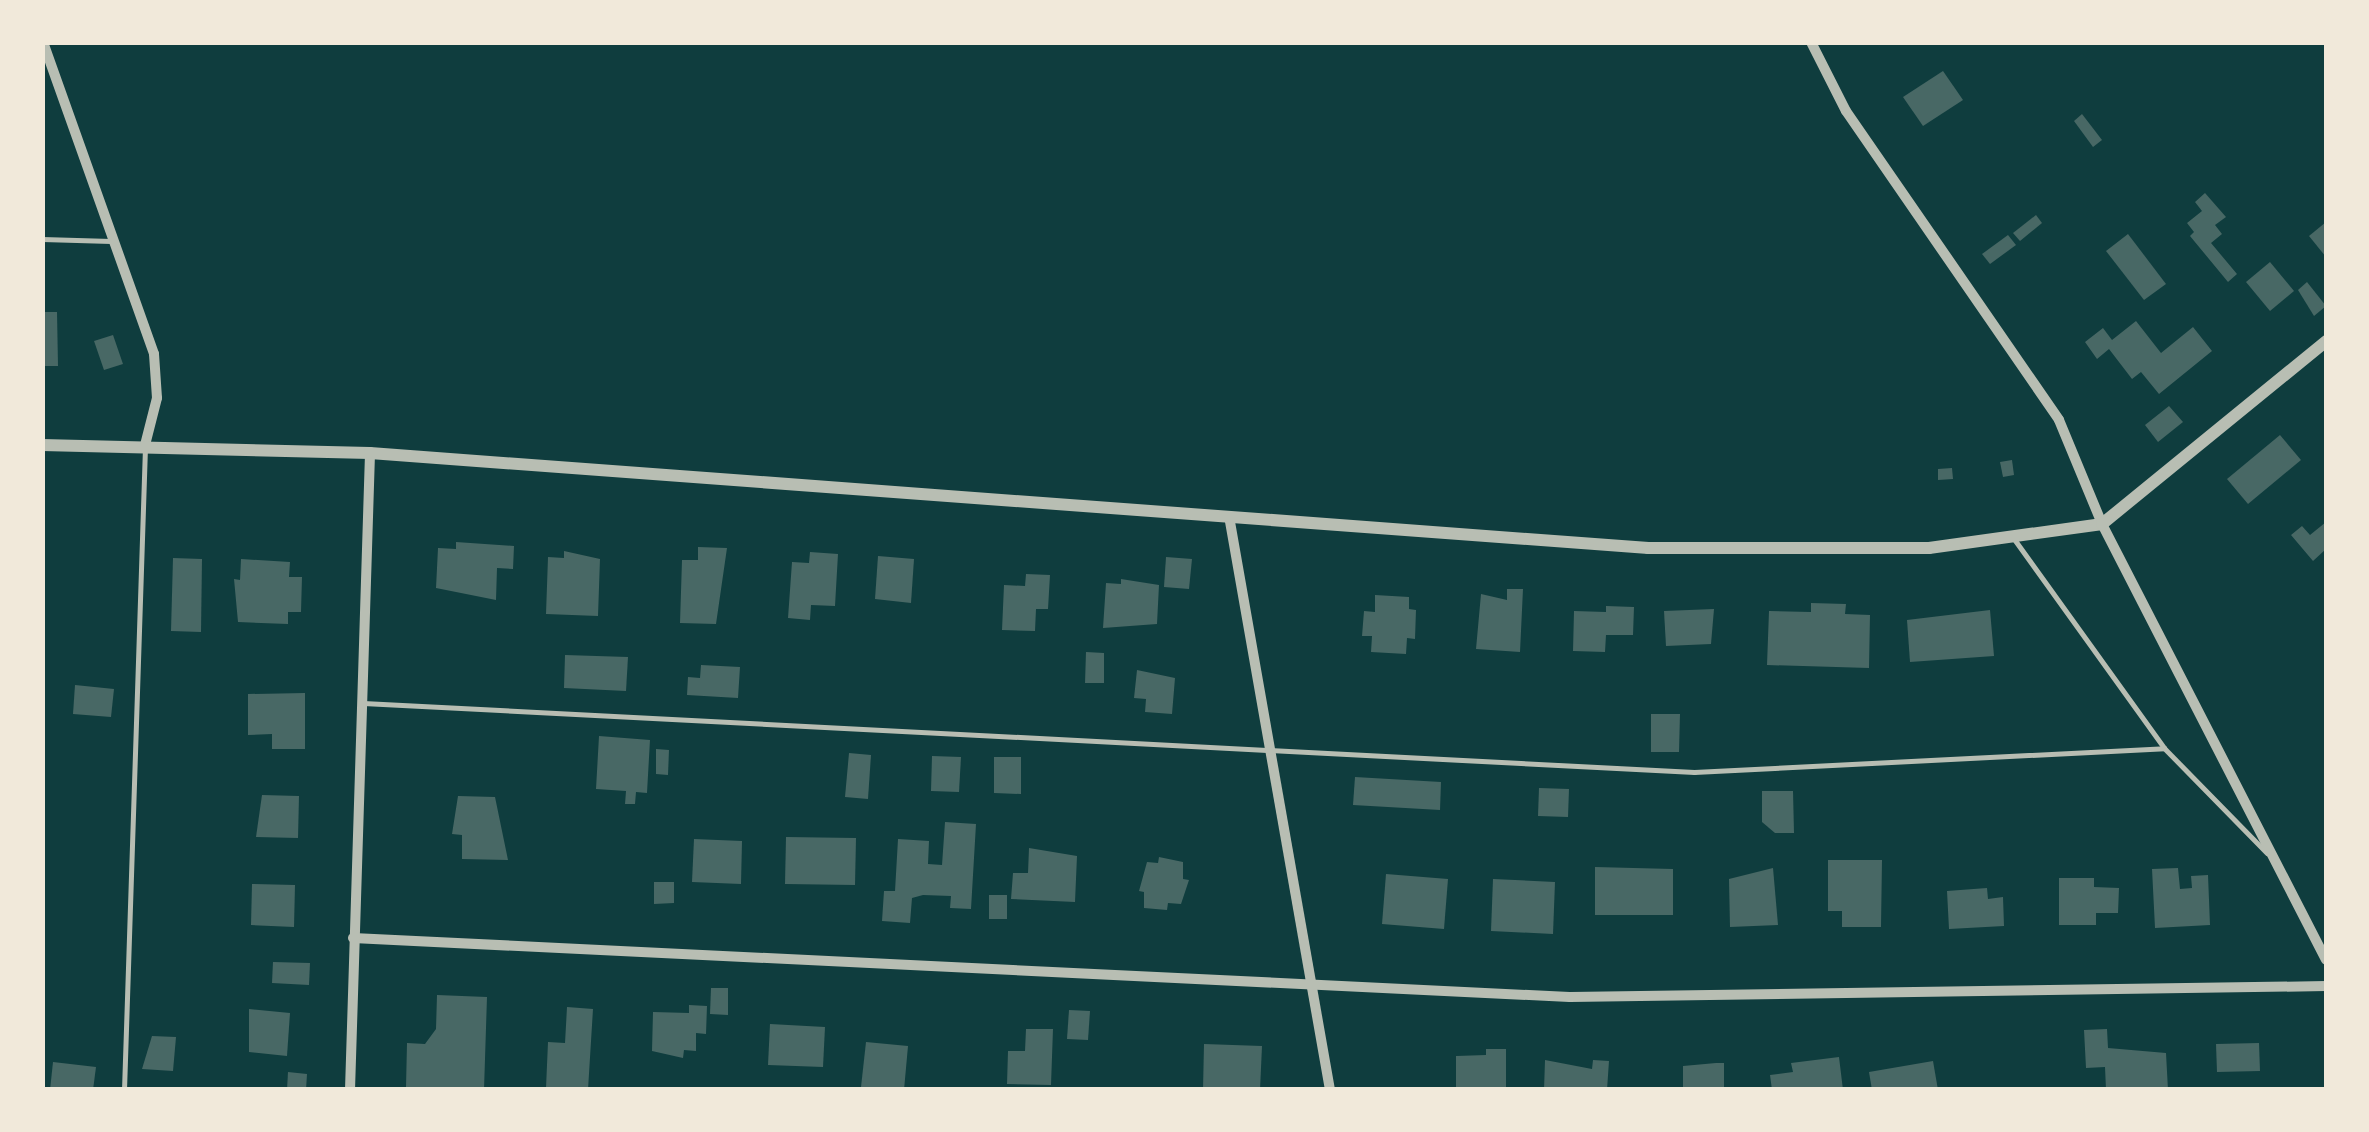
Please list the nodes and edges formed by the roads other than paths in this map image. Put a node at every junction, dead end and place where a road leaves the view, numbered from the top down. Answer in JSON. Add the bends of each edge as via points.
{"nodes":[{"id":1,"x":43,"y":42,"type":"edge"},
{"id":2,"x":1811,"y":42,"type":"edge"},
{"id":3,"x":42,"y":239,"type":"edge"},
{"id":4,"x":114,"y":241,"type":"junction"},
{"id":5,"x":2326,"y":341,"type":"edge"},
{"id":6,"x":42,"y":445,"type":"edge"},
{"id":7,"x":145,"y":446,"type":"junction"},
{"id":8,"x":370,"y":453,"type":"junction"},
{"id":9,"x":1229,"y":516,"type":"junction"},
{"id":10,"x":2102,"y":524,"type":"junction"},
{"id":11,"x":2012,"y":537,"type":"junction"},
{"id":12,"x":360,"y":703,"type":"junction"},
{"id":13,"x":2164,"y":748,"type":"junction"},
{"id":14,"x":1274,"y":754,"type":"junction"},
{"id":15,"x":2274,"y":861,"type":"junction"},
{"id":16,"x":353,"y":938,"type":"junction"},
{"id":17,"x":2326,"y":960,"type":"edge"},
{"id":18,"x":1314,"y":982,"type":"junction"},
{"id":19,"x":2326,"y":986,"type":"edge"},
{"id":20,"x":124,"y":1090,"type":"edge"},
{"id":21,"x":350,"y":1090,"type":"edge"},
{"id":22,"x":1330,"y":1090,"type":"edge"}],
"edges":[{"from":1,"to":4,"type":"street"},
{"from":2,"to":10,"type":"street","via":[[1846,111],[2059,420]]},
{"from":3,"to":4,"type":"lane"},
{"from":4,"to":7,"type":"street","via":[[158,381]]},
{"from":5,"to":10,"type":"street"},
{"from":6,"to":7,"type":"street"},
{"from":7,"to":8,"type":"street"},
{"from":7,"to":20,"type":"lane"},
{"from":8,"to":9,"type":"street"},
{"from":8,"to":12,"type":"street"},
{"from":9,"to":11,"type":"street","via":[[1648,548],[1929,548]]},
{"from":9,"to":14,"type":"street"},
{"from":10,"to":11,"type":"street"},
{"from":10,"to":15,"type":"street"},
{"from":11,"to":13,"type":"lane"},
{"from":12,"to":14,"type":"lane"},
{"from":12,"to":16,"type":"street"},
{"from":13,"to":14,"type":"lane","via":[[1694,772]]},
{"from":13,"to":15,"type":"lane"},
{"from":14,"to":18,"type":"street"},
{"from":15,"to":17,"type":"street"},
{"from":16,"to":18,"type":"street"},
{"from":16,"to":21,"type":"street"},
{"from":18,"to":19,"type":"street","via":[[1570,998]]},
{"from":18,"to":22,"type":"street"}]}
